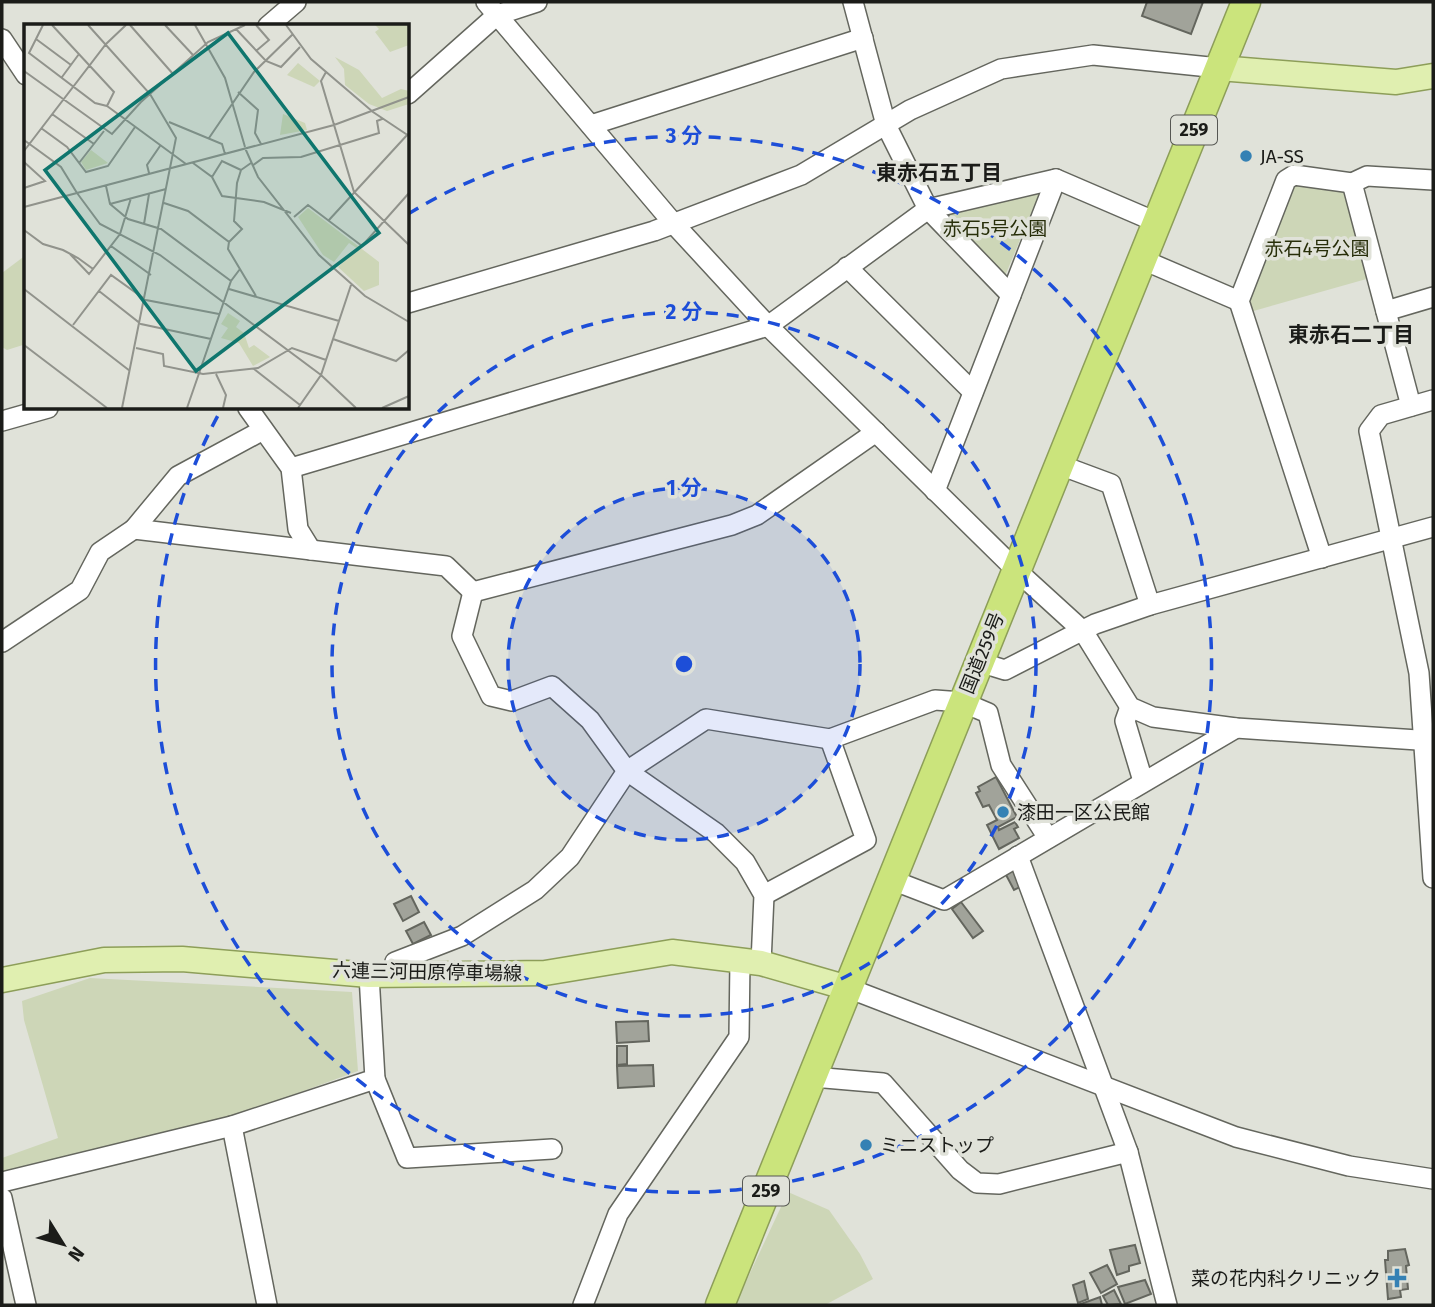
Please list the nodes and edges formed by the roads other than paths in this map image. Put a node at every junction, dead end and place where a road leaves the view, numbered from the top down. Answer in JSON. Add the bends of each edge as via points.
{"nodes":[{"id":1,"x":296,"y":2,"type":"edge"},
{"id":2,"x":537,"y":2,"type":"edge"},
{"id":3,"x":853,"y":2,"type":"edge"},
{"id":4,"x":1245,"y":2,"type":"edge"},
{"id":5,"x":492,"y":8,"type":"edge"},
{"id":6,"x":270,"y":24,"type":"edge"},
{"id":7,"x":2,"y":38,"type":"edge"},
{"id":8,"x":863,"y":38,"type":"junction"},
{"id":9,"x":1219,"y":68,"type":"junction"},
{"id":10,"x":24,"y":72,"type":"edge"},
{"id":11,"x":1433,"y":76,"type":"edge"},
{"id":12,"x":410,"y":92,"type":"edge"},
{"id":13,"x":590,"y":125,"type":"junction"},
{"id":14,"x":886,"y":125,"type":"junction"},
{"id":15,"x":1056,"y":179,"type":"junction"},
{"id":16,"x":1433,"y":180,"type":"edge"},
{"id":17,"x":1352,"y":183,"type":"junction"},
{"id":18,"x":928,"y":209,"type":"junction"},
{"id":19,"x":1156,"y":222,"type":"junction"},
{"id":20,"x":674,"y":224,"type":"junction"},
{"id":21,"x":1142,"y":259,"type":"junction"},
{"id":22,"x":847,"y":267,"type":"junction"},
{"id":23,"x":1011,"y":295,"type":"junction"},
{"id":24,"x":1433,"y":297,"type":"edge"},
{"id":25,"x":1239,"y":301,"type":"junction"},
{"id":26,"x":410,"y":302,"type":"edge"},
{"id":27,"x":1386,"y":311,"type":"junction"},
{"id":28,"x":768,"y":327,"type":"junction"},
{"id":29,"x":973,"y":392,"type":"junction"},
{"id":30,"x":1433,"y":400,"type":"edge"},
{"id":31,"x":1411,"y":406,"type":"junction"},
{"id":32,"x":41,"y":410,"type":"edge"},
{"id":33,"x":249,"y":410,"type":"edge"},
{"id":34,"x":2,"y":421,"type":"edge"},
{"id":35,"x":263,"y":430,"type":"junction"},
{"id":36,"x":876,"y":432,"type":"junction"},
{"id":37,"x":1060,"y":465,"type":"junction"},
{"id":38,"x":292,"y":468,"type":"junction"},
{"id":39,"x":935,"y":491,"type":"junction"},
{"id":40,"x":1433,"y":527,"type":"edge"},
{"id":41,"x":134,"y":529,"type":"junction"},
{"id":42,"x":1391,"y":540,"type":"junction"},
{"id":43,"x":312,"y":550,"type":"junction"},
{"id":44,"x":1322,"y":558,"type":"junction"},
{"id":45,"x":1016,"y":570,"type":"junction"},
{"id":46,"x":473,"y":592,"type":"junction"},
{"id":47,"x":1150,"y":605,"type":"junction"},
{"id":48,"x":1083,"y":631,"type":"junction"},
{"id":49,"x":2,"y":642,"type":"edge"},
{"id":50,"x":979,"y":662,"type":"junction"},
{"id":51,"x":962,"y":702,"type":"junction"},
{"id":52,"x":1130,"y":707,"type":"junction"},
{"id":53,"x":1236,"y":728,"type":"junction"},
{"id":54,"x":830,"y":739,"type":"junction"},
{"id":55,"x":1428,"y":742,"type":"edge"},
{"id":56,"x":627,"y":771,"type":"junction"},
{"id":57,"x":1143,"y":780,"type":"junction"},
{"id":58,"x":1048,"y":838,"type":"junction"},
{"id":59,"x":1018,"y":856,"type":"junction"},
{"id":60,"x":1433,"y":877,"type":"edge"},
{"id":61,"x":892,"y":880,"type":"junction"},
{"id":62,"x":764,"y":895,"type":"junction"},
{"id":63,"x":750,"y":961,"type":"junction"},
{"id":64,"x":369,"y":975,"type":"junction"},
{"id":65,"x":396,"y":975,"type":"junction"},
{"id":66,"x":2,"y":980,"type":"edge"},
{"id":67,"x":848,"y":988,"type":"junction"},
{"id":68,"x":813,"y":1077,"type":"junction"},
{"id":69,"x":375,"y":1079,"type":"junction"},
{"id":70,"x":1106,"y":1088,"type":"junction"},
{"id":71,"x":232,"y":1126,"type":"junction"},
{"id":72,"x":552,"y":1149,"type":"dead end"},
{"id":73,"x":1128,"y":1152,"type":"junction"},
{"id":74,"x":1433,"y":1179,"type":"edge"},
{"id":75,"x":2,"y":1182,"type":"edge"},
{"id":76,"x":2,"y":1198,"type":"edge"},
{"id":77,"x":26,"y":1305,"type":"edge"},
{"id":78,"x":267,"y":1305,"type":"edge"},
{"id":79,"x":583,"y":1305,"type":"edge"},
{"id":80,"x":720,"y":1305,"type":"edge"},
{"id":81,"x":1167,"y":1305,"type":"edge"}],
"edges":[{"from":1,"to":6,"type":"street"},
{"from":2,"to":5,"type":"street"},
{"from":3,"to":8,"type":"street"},
{"from":4,"to":9,"type":"highway","name":"国道259号","number":"259"},
{"from":5,"to":12,"type":"street"},
{"from":5,"to":13,"type":"street"},
{"from":7,"to":10,"type":"street"},
{"from":8,"to":13,"type":"street"},
{"from":8,"to":14,"type":"street"},
{"from":9,"to":11,"type":"main road","via":[[1396,82]]},
{"from":9,"to":14,"type":"street","via":[[1093,55],[1001,69]]},
{"from":9,"to":19,"type":"highway","name":"国道259号","number":"259"},
{"from":13,"to":20,"type":"street"},
{"from":14,"to":18,"type":"street"},
{"from":14,"to":20,"type":"street","via":[[801,175]]},
{"from":15,"to":18,"type":"street"},
{"from":15,"to":19,"type":"street"},
{"from":15,"to":23,"type":"street"},
{"from":16,"to":17,"type":"street","via":[[1367,176]]},
{"from":17,"to":25,"type":"street","via":[[1294,175],[1286,180]]},
{"from":17,"to":27,"type":"street"},
{"from":18,"to":22,"type":"street"},
{"from":18,"to":23,"type":"street"},
{"from":19,"to":21,"type":"highway","name":"国道259号","number":"259"},
{"from":20,"to":26,"type":"street"},
{"from":20,"to":28,"type":"street"},
{"from":21,"to":25,"type":"street"},
{"from":21,"to":37,"type":"highway","name":"国道259号","number":"259"},
{"from":22,"to":28,"type":"street"},
{"from":22,"to":29,"type":"street"},
{"from":23,"to":29,"type":"street"},
{"from":24,"to":27,"type":"street"},
{"from":25,"to":44,"type":"street"},
{"from":27,"to":31,"type":"street"},
{"from":28,"to":36,"type":"street"},
{"from":28,"to":38,"type":"street"},
{"from":29,"to":39,"type":"street"},
{"from":30,"to":31,"type":"street"},
{"from":31,"to":42,"type":"street","via":[[1381,415],[1369,431]]},
{"from":32,"to":34,"type":"street"},
{"from":33,"to":35,"type":"street"},
{"from":35,"to":38,"type":"street"},
{"from":35,"to":41,"type":"street","via":[[178,476]]},
{"from":36,"to":39,"type":"street"},
{"from":36,"to":46,"type":"street","via":[[745,520]]},
{"from":37,"to":45,"type":"highway","name":"国道259号","number":"259"},
{"from":37,"to":47,"type":"street","via":[[1111,484]]},
{"from":38,"to":43,"type":"street","via":[[298,529]]},
{"from":39,"to":45,"type":"street"},
{"from":40,"to":42,"type":"street"},
{"from":41,"to":43,"type":"street"},
{"from":41,"to":49,"type":"street","via":[[100,552],[80,590]]},
{"from":42,"to":44,"type":"street"},
{"from":42,"to":55,"type":"street","via":[[1419,673]]},
{"from":43,"to":46,"type":"street","via":[[446,566]]},
{"from":44,"to":47,"type":"street"},
{"from":45,"to":48,"type":"street"},
{"from":45,"to":50,"type":"highway","name":"国道259号","number":"259"},
{"from":46,"to":56,"type":"street","via":[[462,636],[491,696],[512,701],[552,686],[590,720]]},
{"from":47,"to":48,"type":"street"},
{"from":48,"to":50,"type":"street","via":[[1005,670]]},
{"from":48,"to":52,"type":"street"},
{"from":50,"to":51,"type":"highway","name":"国道259号","number":"259"},
{"from":51,"to":54,"type":"street","via":[[935,700]]},
{"from":51,"to":58,"type":"street","via":[[988,713],[1001,765]]},
{"from":51,"to":61,"type":"highway","name":"国道259号","number":"259"},
{"from":52,"to":53,"type":"street","via":[[1153,717]]},
{"from":52,"to":57,"type":"street","via":[[1125,721]]},
{"from":53,"to":55,"type":"street"},
{"from":53,"to":57,"type":"street"},
{"from":54,"to":56,"type":"street","via":[[706,719]]},
{"from":54,"to":62,"type":"street","via":[[866,839]]},
{"from":55,"to":60,"type":"street"},
{"from":56,"to":62,"type":"street","via":[[716,833],[744,862]]},
{"from":56,"to":65,"type":"street","via":[[570,857],[535,890],[462,936],[395,962]]},
{"from":57,"to":58,"type":"street"},
{"from":58,"to":59,"type":"street"},
{"from":59,"to":61,"type":"street","via":[[944,900]]},
{"from":59,"to":70,"type":"street"},
{"from":61,"to":67,"type":"highway","name":"国道259号","number":"259"},
{"from":62,"to":63,"type":"street"},
{"from":63,"to":65,"type":"main road","name":"六連三河田原停車場線","via":[[672,952],[545,973]]},
{"from":63,"to":67,"type":"main road","name":"六連三河田原停車場線"},
{"from":63,"to":79,"type":"street","via":[[739,1037],[618,1214]]},
{"from":64,"to":65,"type":"main road","name":"六連三河田原停車場線"},
{"from":64,"to":66,"type":"main road","name":"六連三河田原停車場線","via":[[182,959],[104,960]]},
{"from":64,"to":69,"type":"street"},
{"from":67,"to":68,"type":"highway","name":"国道259号","number":"259"},
{"from":67,"to":70,"type":"street"},
{"from":68,"to":73,"type":"street","via":[[883,1083],[960,1170],[978,1183],[999,1184]]},
{"from":68,"to":80,"type":"highway","name":"国道259号","number":"259"},
{"from":69,"to":71,"type":"street"},
{"from":69,"to":72,"type":"street","via":[[407,1158]]},
{"from":70,"to":73,"type":"street"},
{"from":70,"to":74,"type":"street","via":[[1236,1137],[1349,1166]]},
{"from":71,"to":75,"type":"street"},
{"from":71,"to":78,"type":"street"},
{"from":73,"to":81,"type":"street"},
{"from":76,"to":77,"type":"street"}]}
